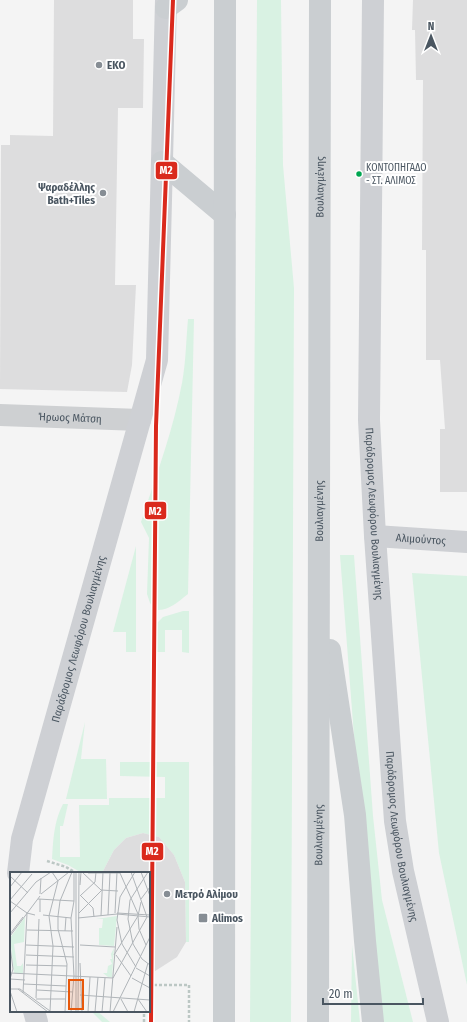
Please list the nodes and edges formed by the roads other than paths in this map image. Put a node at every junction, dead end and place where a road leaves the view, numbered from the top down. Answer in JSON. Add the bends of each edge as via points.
{"nodes":[{"id":1,"x":225,"y":0,"type":"edge"},
{"id":2,"x":320,"y":0,"type":"edge"},
{"id":3,"x":373,"y":0,"type":"edge"},
{"id":4,"x":170,"y":3,"type":"edge"},
{"id":5,"x":162,"y":162,"type":"junction"},
{"id":6,"x":225,"y":215,"type":"junction"},
{"id":7,"x":0,"y":414,"type":"edge"},
{"id":8,"x":140,"y":420,"type":"junction"},
{"id":9,"x":375,"y":536,"type":"junction"},
{"id":10,"x":467,"y":542,"type":"edge"},
{"id":11,"x":319,"y":582,"type":"junction"},
{"id":12,"x":18,"y":872,"type":"edge"},
{"id":13,"x":34,"y":1012,"type":"edge"},
{"id":14,"x":37,"y":1022,"type":"edge"},
{"id":15,"x":224,"y":1022,"type":"edge"},
{"id":16,"x":318,"y":1022,"type":"edge"},
{"id":17,"x":373,"y":1022,"type":"edge"},
{"id":18,"x":438,"y":1022,"type":"edge"}],
"edges":[{"from":1,"to":6,"type":"main road"},
{"from":2,"to":11,"type":"main road","name":"Βουλιαγμένης"},
{"from":3,"to":9,"type":"street","name":"Παράδρομος Λεωφόρου Βουλιαγμένης","via":[[370,420]]},
{"from":4,"to":5,"type":"street","name":"Παράδρομος Λεωφόρου Βουλιαγμένης"},
{"from":5,"to":6,"type":"main road"},
{"from":5,"to":8,"type":"street","name":"Παράδρομος Λεωφόρου Βουλιαγμένης","via":[[157,360]]},
{"from":6,"to":15,"type":"main road"},
{"from":7,"to":8,"type":"street","name":"Ήρωος Μάτση"},
{"from":8,"to":12,"type":"street","name":"Παράδρομος Λεωφόρου Βουλιαγμένης","via":[[22,839]]},
{"from":9,"to":10,"type":"street","name":"Αλιμούντος"},
{"from":9,"to":18,"type":"street","name":"Παράδρομος Λεωφόρου Βουλιαγμένης","via":[[395,821],[403,871]]},
{"from":11,"to":16,"type":"main road","name":"Βουλιαγμένης"},
{"from":11,"to":17,"type":"main road","via":[[355,815]]},
{"from":13,"to":14,"type":"street"}]}
